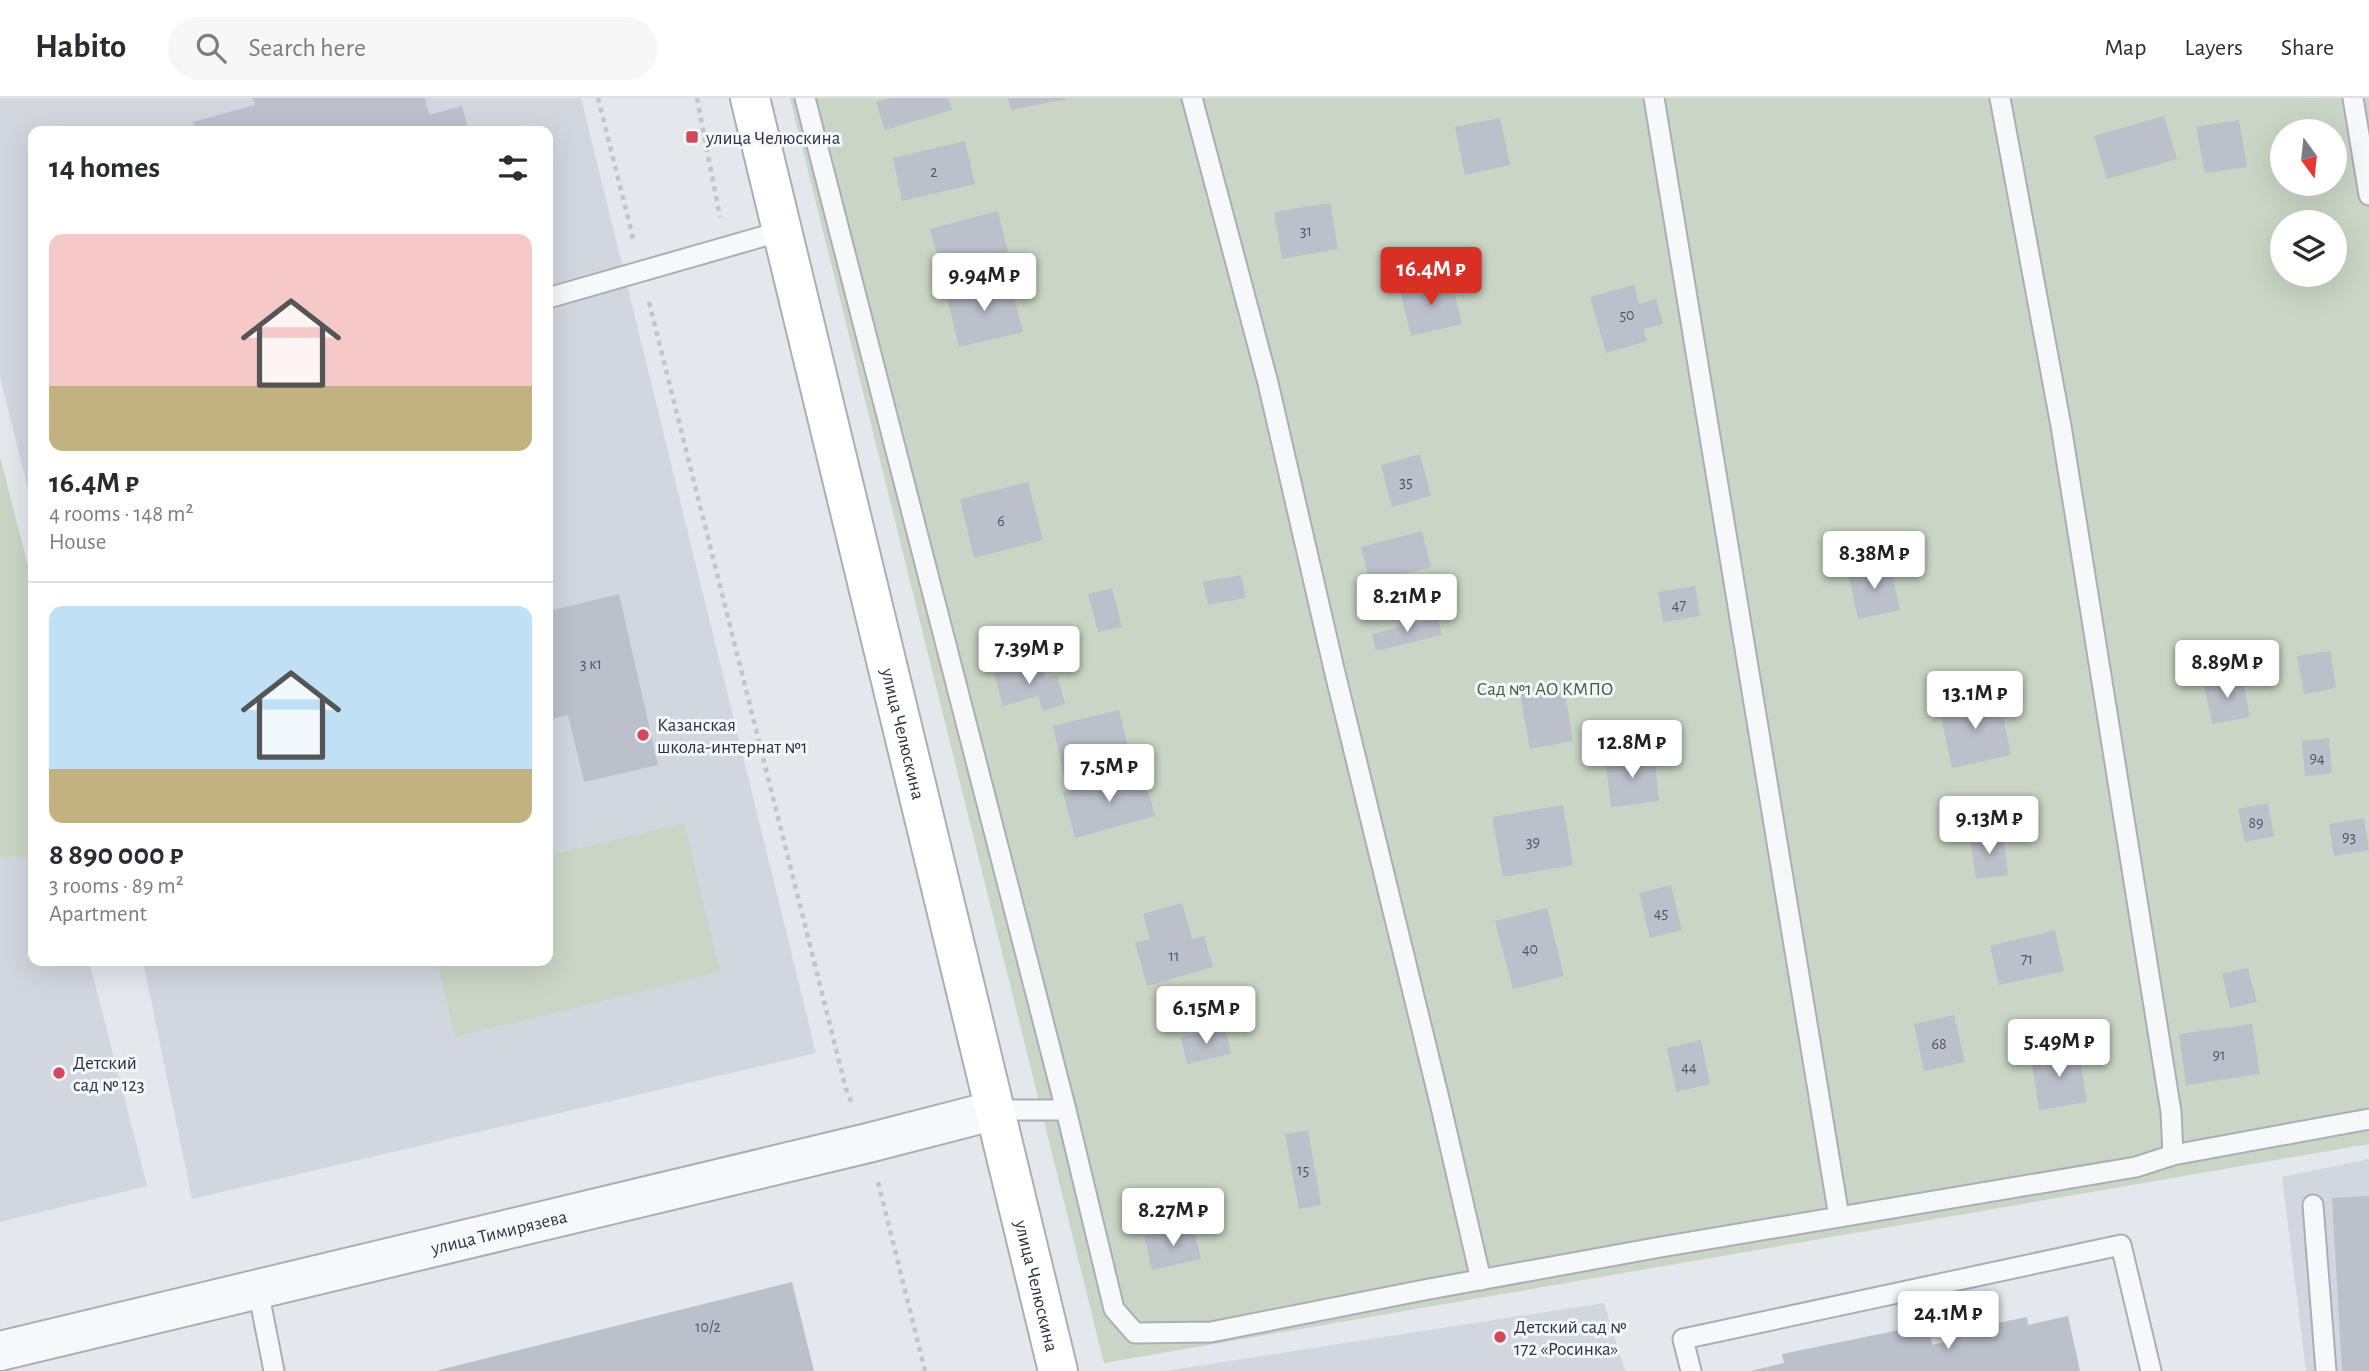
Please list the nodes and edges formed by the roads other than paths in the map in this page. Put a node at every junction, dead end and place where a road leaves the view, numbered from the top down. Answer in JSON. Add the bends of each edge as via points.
{"nodes":[{"id":1,"x":750,"y":98,"type":"edge"},
{"id":2,"x":804,"y":98,"type":"edge"},
{"id":3,"x":1192,"y":98,"type":"edge"},
{"id":4,"x":1654,"y":98,"type":"edge"},
{"id":5,"x":2000,"y":98,"type":"edge"},
{"id":6,"x":2353,"y":98,"type":"edge"},
{"id":7,"x":2369,"y":195,"type":"edge"},
{"id":8,"x":782,"y":231,"type":"junction"},
{"id":9,"x":553,"y":297,"type":"edge"},
{"id":10,"x":996,"y":1110,"type":"junction"},
{"id":11,"x":1066,"y":1110,"type":"junction"},
{"id":12,"x":2369,"y":1119,"type":"edge"},
{"id":13,"x":2173,"y":1155,"type":"junction"},
{"id":14,"x":2313,"y":1205,"type":"dead end"},
{"id":15,"x":1839,"y":1217,"type":"junction"},
{"id":16,"x":1481,"y":1280,"type":"junction"},
{"id":17,"x":258,"y":1290,"type":"junction"},
{"id":18,"x":0,"y":1351,"type":"edge"},
{"id":19,"x":274,"y":1371,"type":"edge"},
{"id":20,"x":1058,"y":1371,"type":"edge"},
{"id":21,"x":1691,"y":1371,"type":"edge"},
{"id":22,"x":2151,"y":1371,"type":"edge"},
{"id":23,"x":2326,"y":1371,"type":"edge"}],
"edges":[{"from":1,"to":8,"type":"main road","name":"улица Челюскина"},
{"from":2,"to":11,"type":"lane"},
{"from":3,"to":16,"type":"lane","via":[[1268,383]]},
{"from":4,"to":15,"type":"lane"},
{"from":5,"to":13,"type":"lane","via":[[2063,440],[2171,1112]]},
{"from":6,"to":7,"type":"lane"},
{"from":8,"to":9,"type":"lane"},
{"from":8,"to":10,"type":"main road","name":"улица Челюскина"},
{"from":10,"to":11,"type":"lane"},
{"from":10,"to":17,"type":"street","name":"улица Тимирязева"},
{"from":10,"to":20,"type":"main road","name":"улица Челюскина"},
{"from":11,"to":16,"type":"lane","via":[[1114,1309],[1135,1333],[1211,1332]]},
{"from":12,"to":13,"type":"lane"},
{"from":13,"to":15,"type":"lane","via":[[2136,1167]]},
{"from":14,"to":23,"type":"lane"},
{"from":15,"to":16,"type":"lane"},
{"from":17,"to":18,"type":"street","name":"улица Тимирязева"},
{"from":17,"to":19,"type":"lane"},
{"from":21,"to":22,"type":"lane","via":[[1683,1339],[2122,1245]]}]}
